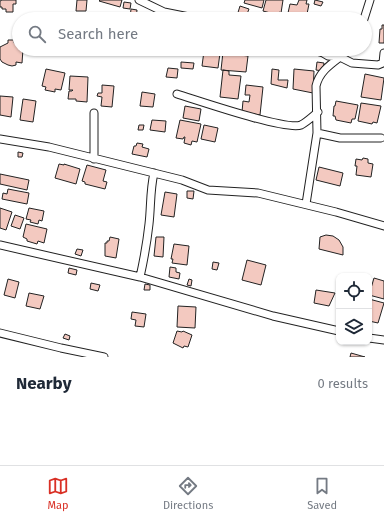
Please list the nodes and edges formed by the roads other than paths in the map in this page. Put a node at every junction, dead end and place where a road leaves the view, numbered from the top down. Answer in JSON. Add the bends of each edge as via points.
{"nodes":[{"id":1,"x":139,"y":0,"type":"edge"},
{"id":2,"x":370,"y":0,"type":"edge"},
{"id":3,"x":164,"y":12,"type":"edge"},
{"id":4,"x":366,"y":12,"type":"edge"},
{"id":5,"x":384,"y":53,"type":"edge"},
{"id":6,"x":328,"y":56,"type":"edge"},
{"id":7,"x":340,"y":57,"type":"junction"},
{"id":8,"x":177,"y":94,"type":"dead end"},
{"id":9,"x":94,"y":112,"type":"dead end"},
{"id":10,"x":318,"y":112,"type":"junction"},
{"id":11,"x":318,"y":133,"type":"junction"},
{"id":12,"x":381,"y":138,"type":"dead end"},
{"id":13,"x":0,"y":140,"type":"edge"},
{"id":14,"x":94,"y":159,"type":"junction"},
{"id":15,"x":154,"y":173,"type":"junction"},
{"id":16,"x":306,"y":204,"type":"junction"},
{"id":17,"x":384,"y":226,"type":"edge"},
{"id":18,"x":0,"y":246,"type":"edge"},
{"id":19,"x":140,"y":277,"type":"junction"},
{"id":20,"x":336,"y":330,"type":"edge"},
{"id":21,"x":0,"y":333,"type":"edge"},
{"id":22,"x":372,"y":338,"type":"edge"},
{"id":23,"x":384,"y":340,"type":"edge"},
{"id":24,"x":104,"y":357,"type":"edge"}],
"edges":[{"from":1,"to":3,"type":"street"},
{"from":2,"to":4,"type":"street"},
{"from":5,"to":7,"type":"street","via":[[383,63],[378,65],[352,63]]},
{"from":6,"to":7,"type":"street"},
{"from":7,"to":10,"type":"street","via":[[318,79]]},
{"from":8,"to":10,"type":"street","via":[[285,125],[301,125]]},
{"from":9,"to":14,"type":"street"},
{"from":10,"to":11,"type":"street"},
{"from":11,"to":12,"type":"street","via":[[340,138]]},
{"from":11,"to":16,"type":"street"},
{"from":13,"to":14,"type":"street","via":[[49,147]]},
{"from":14,"to":15,"type":"street"},
{"from":15,"to":16,"type":"street","via":[[213,191],[258,193]]},
{"from":15,"to":19,"type":"street"},
{"from":16,"to":17,"type":"street"},
{"from":18,"to":19,"type":"street"},
{"from":19,"to":20,"type":"street","via":[[273,316]]},
{"from":21,"to":24,"type":"street"},
{"from":22,"to":23,"type":"street"}]}
